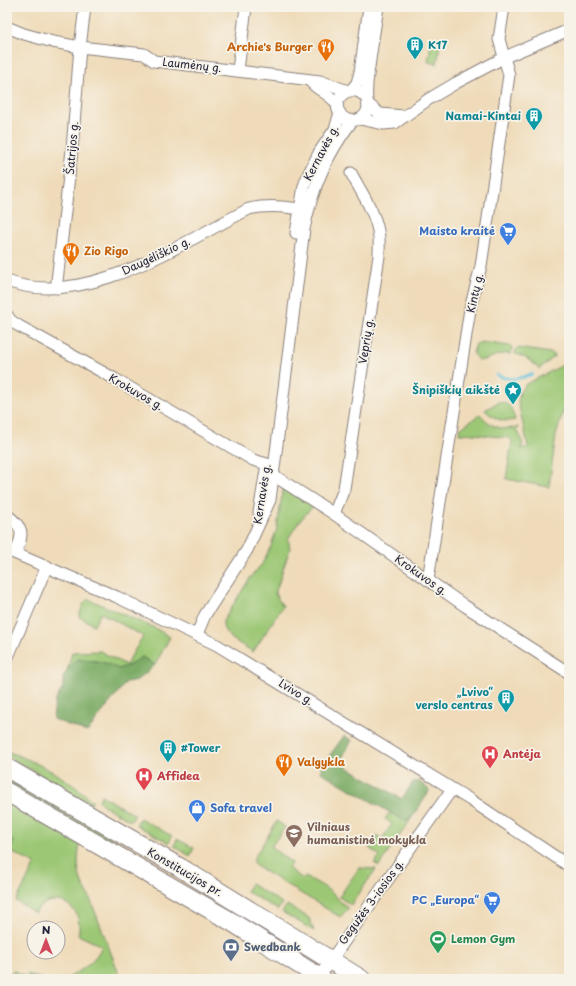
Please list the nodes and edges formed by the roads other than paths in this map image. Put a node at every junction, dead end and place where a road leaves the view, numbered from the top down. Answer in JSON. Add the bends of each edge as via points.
{"nodes":[{"id":1,"x":85,"y":7,"type":"edge"},
{"id":2,"x":246,"y":7,"type":"edge"},
{"id":3,"x":369,"y":7,"type":"edge"},
{"id":4,"x":378,"y":7,"type":"edge"},
{"id":5,"x":504,"y":7,"type":"edge"},
{"id":6,"x":7,"y":27,"type":"edge"},
{"id":7,"x":569,"y":30,"type":"edge"},
{"id":8,"x":80,"y":46,"type":"junction"},
{"id":9,"x":505,"y":57,"type":"junction"},
{"id":10,"x":238,"y":70,"type":"junction"},
{"id":11,"x":310,"y":81,"type":"junction"},
{"id":12,"x":349,"y":90,"type":"junction"},
{"id":13,"x":367,"y":101,"type":"junction"},
{"id":14,"x":338,"y":109,"type":"junction"},
{"id":15,"x":404,"y":116,"type":"junction"},
{"id":16,"x":356,"y":120,"type":"junction"},
{"id":17,"x":351,"y":173,"type":"dead end"},
{"id":18,"x":299,"y":209,"type":"junction"},
{"id":19,"x":8,"y":284,"type":"edge"},
{"id":20,"x":57,"y":288,"type":"junction"},
{"id":21,"x":7,"y":315,"type":"edge"},
{"id":22,"x":267,"y":464,"type":"junction"},
{"id":23,"x":273,"y":475,"type":"junction"},
{"id":24,"x":334,"y":514,"type":"junction"},
{"id":25,"x":7,"y":516,"type":"edge"},
{"id":26,"x":256,"y":530,"type":"junction"},
{"id":27,"x":11,"y":551,"type":"edge"},
{"id":28,"x":47,"y":566,"type":"junction"},
{"id":29,"x":428,"y":580,"type":"junction"},
{"id":30,"x":197,"y":634,"type":"junction"},
{"id":31,"x":7,"y":659,"type":"edge"},
{"id":32,"x":569,"y":674,"type":"edge"},
{"id":33,"x":7,"y":768,"type":"edge"},
{"id":34,"x":452,"y":789,"type":"junction"},
{"id":35,"x":7,"y":792,"type":"edge"},
{"id":36,"x":569,"y":866,"type":"edge"},
{"id":37,"x":330,"y":960,"type":"junction"},
{"id":38,"x":321,"y":978,"type":"edge"},
{"id":39,"x":361,"y":979,"type":"edge"}],
"edges":[{"from":1,"to":8,"type":"street","name":"Šatrijos g."},
{"from":2,"to":10,"type":"street"},
{"from":3,"to":12,"type":"street","name":"Kernavės g.","via":[[360,72],[357,83]]},
{"from":4,"to":13,"type":"street","name":"Kernavės g."},
{"from":5,"to":9,"type":"street","name":"Kintų g.","via":[[499,39]]},
{"from":6,"to":8,"type":"street","name":"Laumėnų g.","via":[[53,42]]},
{"from":7,"to":9,"type":"street"},
{"from":8,"to":10,"type":"street","name":"Laumėnų g.","via":[[144,54],[154,61]]},
{"from":8,"to":20,"type":"street","name":"Šatrijos g."},
{"from":9,"to":15,"type":"street","via":[[456,83]]},
{"from":9,"to":29,"type":"street","name":"Kintų g.","via":[[509,75],[505,106]]},
{"from":10,"to":11,"type":"street","name":"Laumėnų g."},
{"from":11,"to":12,"type":"street","name":"Laumėnų g.","via":[[320,81]]},
{"from":11,"to":14,"type":"street","name":"Laumėnų g.","via":[[331,96]]},
{"from":12,"to":13,"type":"street","via":[[360,92]]},
{"from":12,"to":14,"type":"street","name":"Kernavės g.","via":[[341,96]]},
{"from":13,"to":15,"type":"street","via":[[380,114]]},
{"from":13,"to":16,"type":"street","name":"Kernavės g.","via":[[366,112]]},
{"from":14,"to":16,"type":"street","name":"Kernavės g.","via":[[345,118]]},
{"from":14,"to":18,"type":"street","name":"Kernavės g.","via":[[335,129],[308,174]]},
{"from":15,"to":16,"type":"street","via":[[388,124]]},
{"from":16,"to":23,"type":"street","name":"Kernavės g.","via":[[339,139],[326,162],[309,204]]},
{"from":17,"to":24,"type":"street","name":"Veprių g.","via":[[374,218],[380,241],[344,489]]},
{"from":18,"to":20,"type":"street","name":"Daugėliškio g.","via":[[261,206],[249,209],[124,272],[82,285]]},
{"from":18,"to":22,"type":"street","name":"Kernavės g."},
{"from":19,"to":20,"type":"street","name":"Daugėliškio g."},
{"from":21,"to":22,"type":"street","name":"Krokuvos g.","via":[[19,326],[253,460]]},
{"from":22,"to":26,"type":"street","name":"Kernavės g."},
{"from":23,"to":24,"type":"street","name":"Krokuvos g."},
{"from":23,"to":26,"type":"street","name":"Kernavės g.","via":[[270,500]]},
{"from":24,"to":29,"type":"street","name":"Krokuvos g."},
{"from":25,"to":27,"type":"street","via":[[17,523],[21,537]]},
{"from":26,"to":30,"type":"street","via":[[247,550],[205,615]]},
{"from":27,"to":28,"type":"street","name":"Lvivo g."},
{"from":28,"to":30,"type":"street","name":"Lvivo g."},
{"from":28,"to":31,"type":"street"},
{"from":29,"to":32,"type":"street","name":"Krokuvos g."},
{"from":30,"to":34,"type":"street","name":"Lvivo g.","via":[[239,657]]},
{"from":33,"to":37,"type":"main road","name":"Konstitucijos pr.","via":[[181,868]]},
{"from":34,"to":36,"type":"street","name":"Lvivo g."},
{"from":34,"to":37,"type":"street","name":"Gegužės 3-iosios g."},
{"from":35,"to":38,"type":"main road","name":"Konstitucijos pr.","via":[[232,922]]},
{"from":37,"to":38,"type":"street","name":"Gegužės 3-iosios g."},
{"from":37,"to":39,"type":"main road","name":"Konstitucijos pr."}]}
